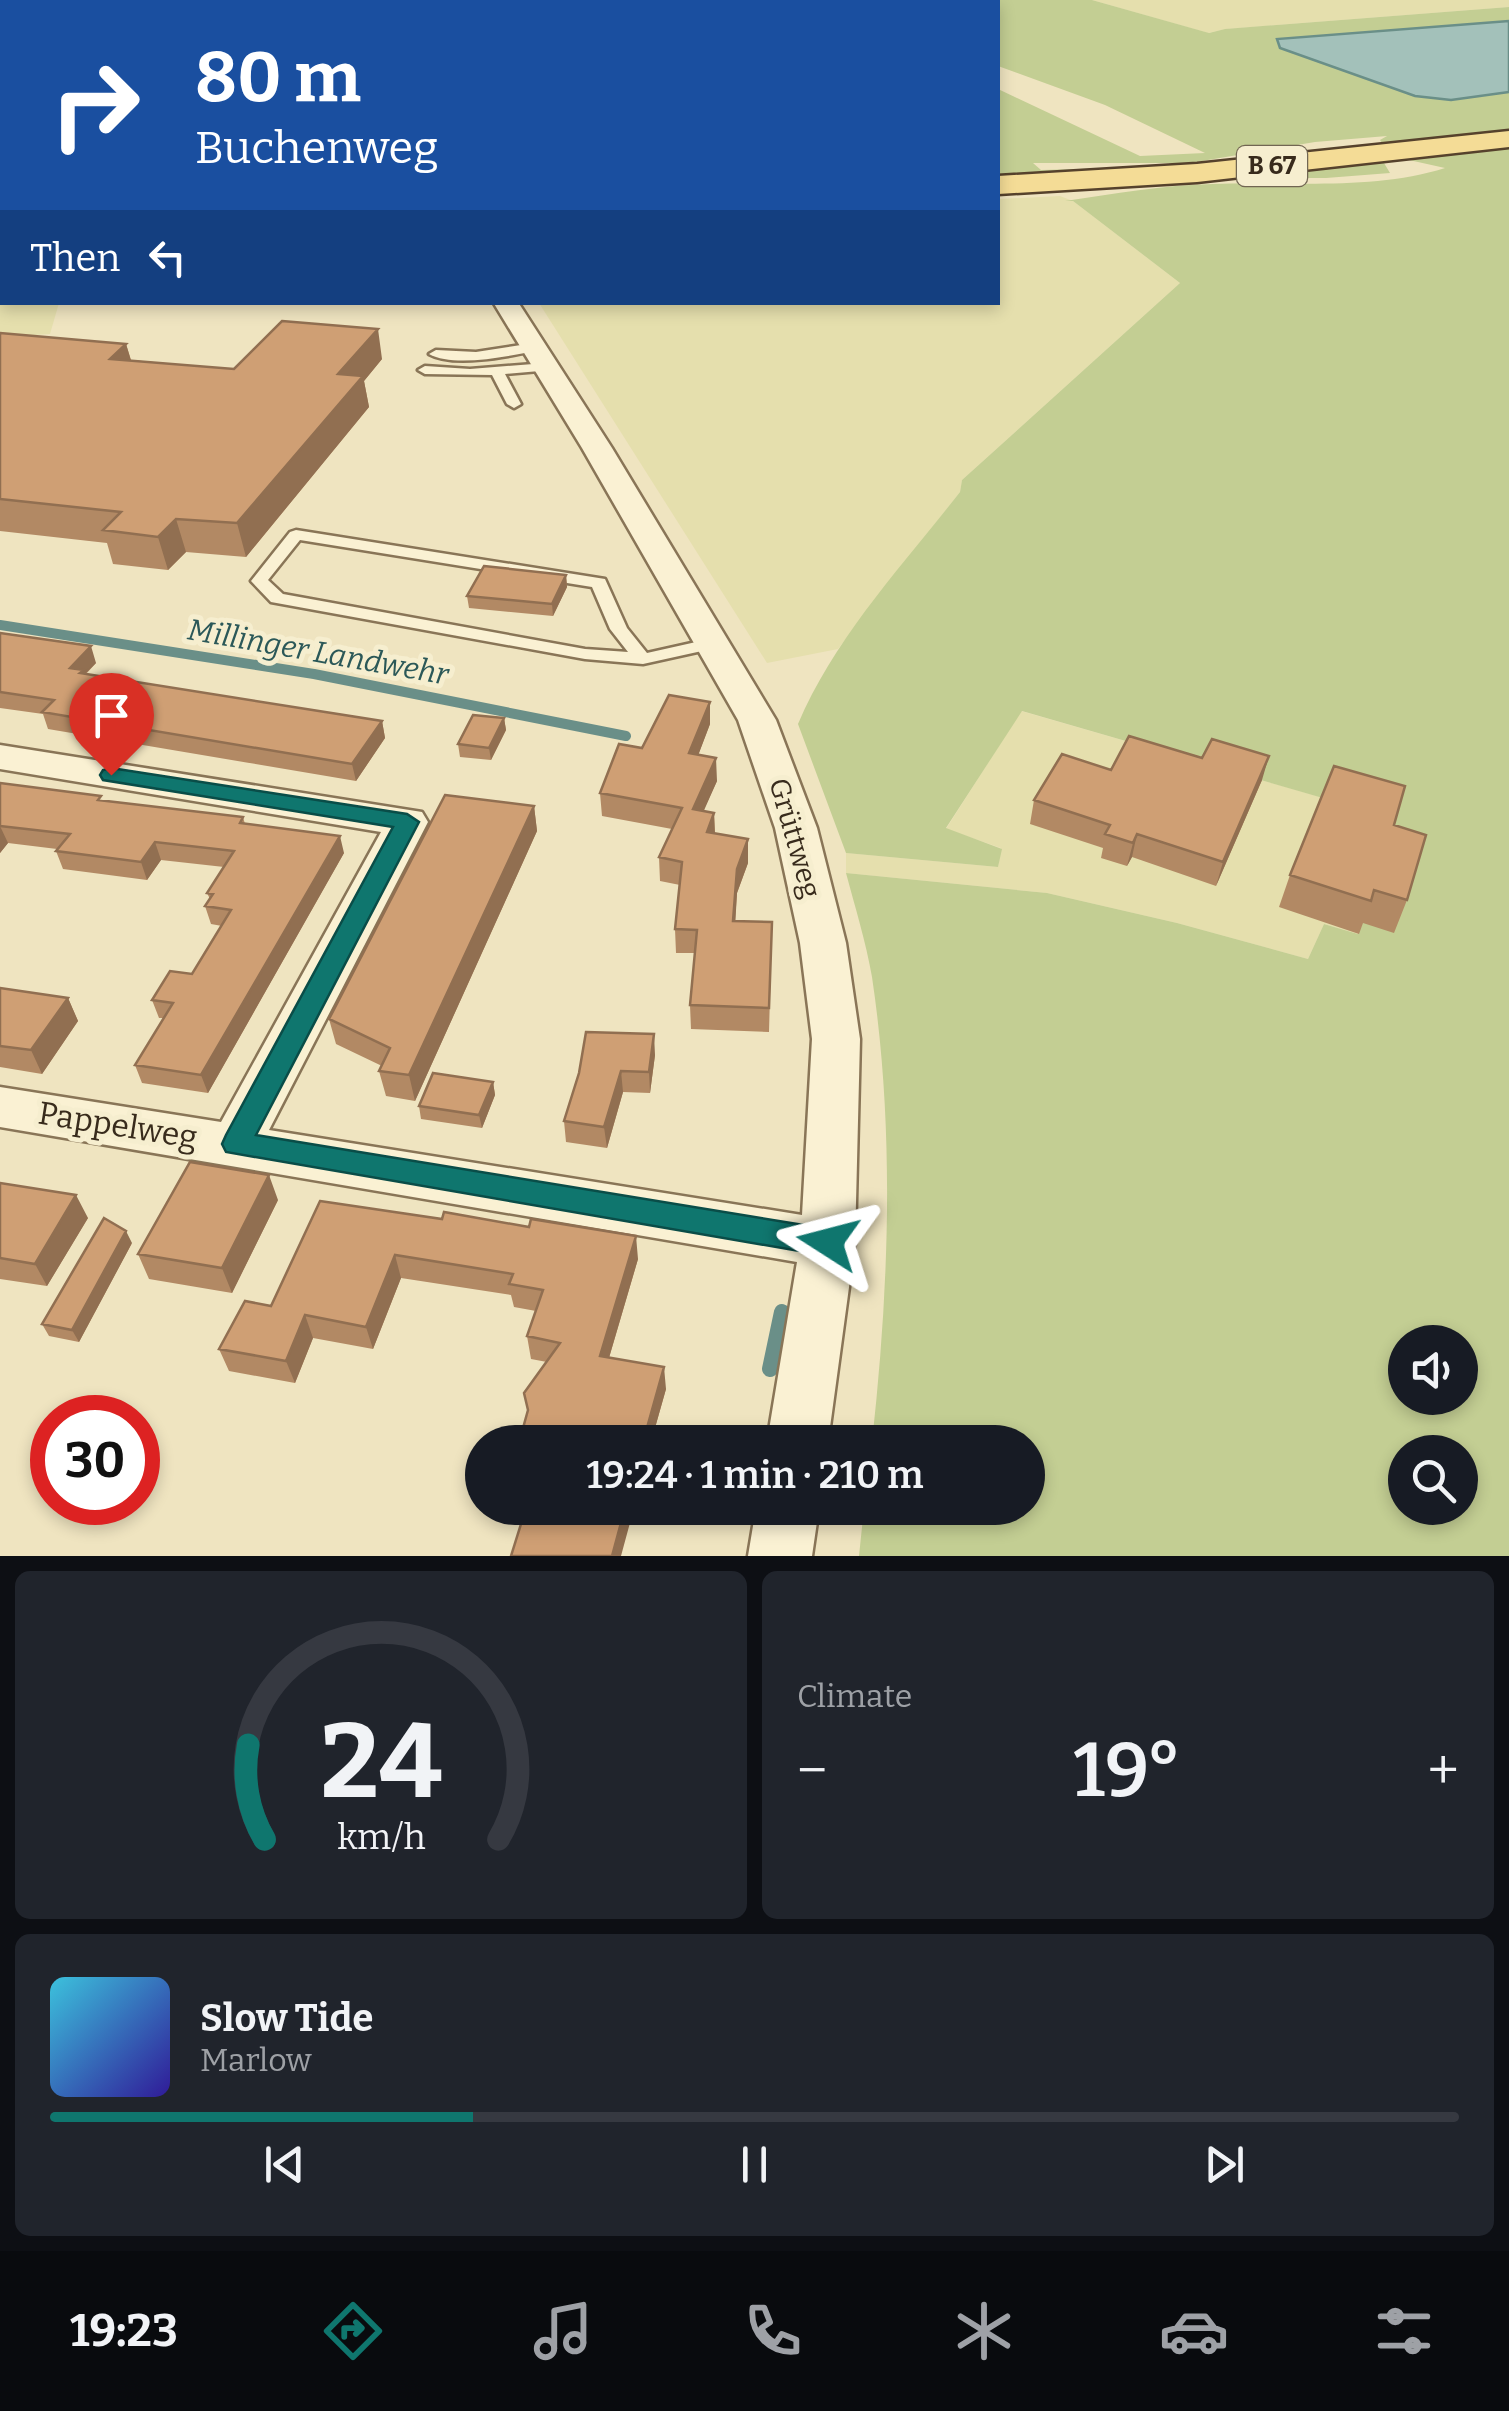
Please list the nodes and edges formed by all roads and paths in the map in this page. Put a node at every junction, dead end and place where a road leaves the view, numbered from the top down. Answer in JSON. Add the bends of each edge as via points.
{"nodes":[{"id":1,"x":1509,"y":139,"type":"edge"},
{"id":2,"x":1000,"y":185,"type":"edge"},
{"id":3,"x":508,"y":305,"type":"edge"},
{"id":4,"x":436,"y":354,"type":"dead end"},
{"id":5,"x":540,"y":357,"type":"junction"},
{"id":6,"x":425,"y":370,"type":"dead end"},
{"id":7,"x":497,"y":372,"type":"junction"},
{"id":8,"x":514,"y":404,"type":"dead end"},
{"id":9,"x":714,"y":644,"type":"junction"},
{"id":10,"x":643,"y":658,"type":"junction"},
{"id":11,"x":0,"y":758,"type":"edge"},
{"id":12,"x":0,"y":1107,"type":"edge"},
{"id":13,"x":236,"y":1144,"type":"junction"},
{"id":14,"x":828,"y":1242,"type":"junction"},
{"id":15,"x":801,"y":1425,"type":"edge"},
{"id":16,"x":785,"y":1525,"type":"edge"},
{"id":17,"x":780,"y":1556,"type":"edge"}],
"edges":[{"from":1,"to":2,"type":"main road","number":"B 67","via":[[1385,156]]},
{"from":3,"to":5,"type":"street","name":"Grüttweg"},
{"from":4,"to":5,"type":"lane"},
{"from":5,"to":7,"type":"lane"},
{"from":5,"to":9,"type":"street","name":"Grüttweg"},
{"from":6,"to":7,"type":"lane"},
{"from":7,"to":8,"type":"lane"},
{"from":9,"to":10,"type":"lane"},
{"from":9,"to":14,"type":"street","name":"Grüttweg","via":[[757,720],[796,828],[823,943],[836,1040]]},
{"from":10,"to":10,"type":"lane","via":[[585,654],[277,598],[259,581],[296,535],[599,583]]},
{"from":11,"to":13,"type":"street","via":[[407,822]]},
{"from":12,"to":13,"type":"street","name":"Pappelweg"},
{"from":13,"to":14,"type":"street","name":"Pappelweg"},
{"from":14,"to":15,"type":"street","name":"Grüttweg"},
{"from":16,"to":17,"type":"street"}]}
